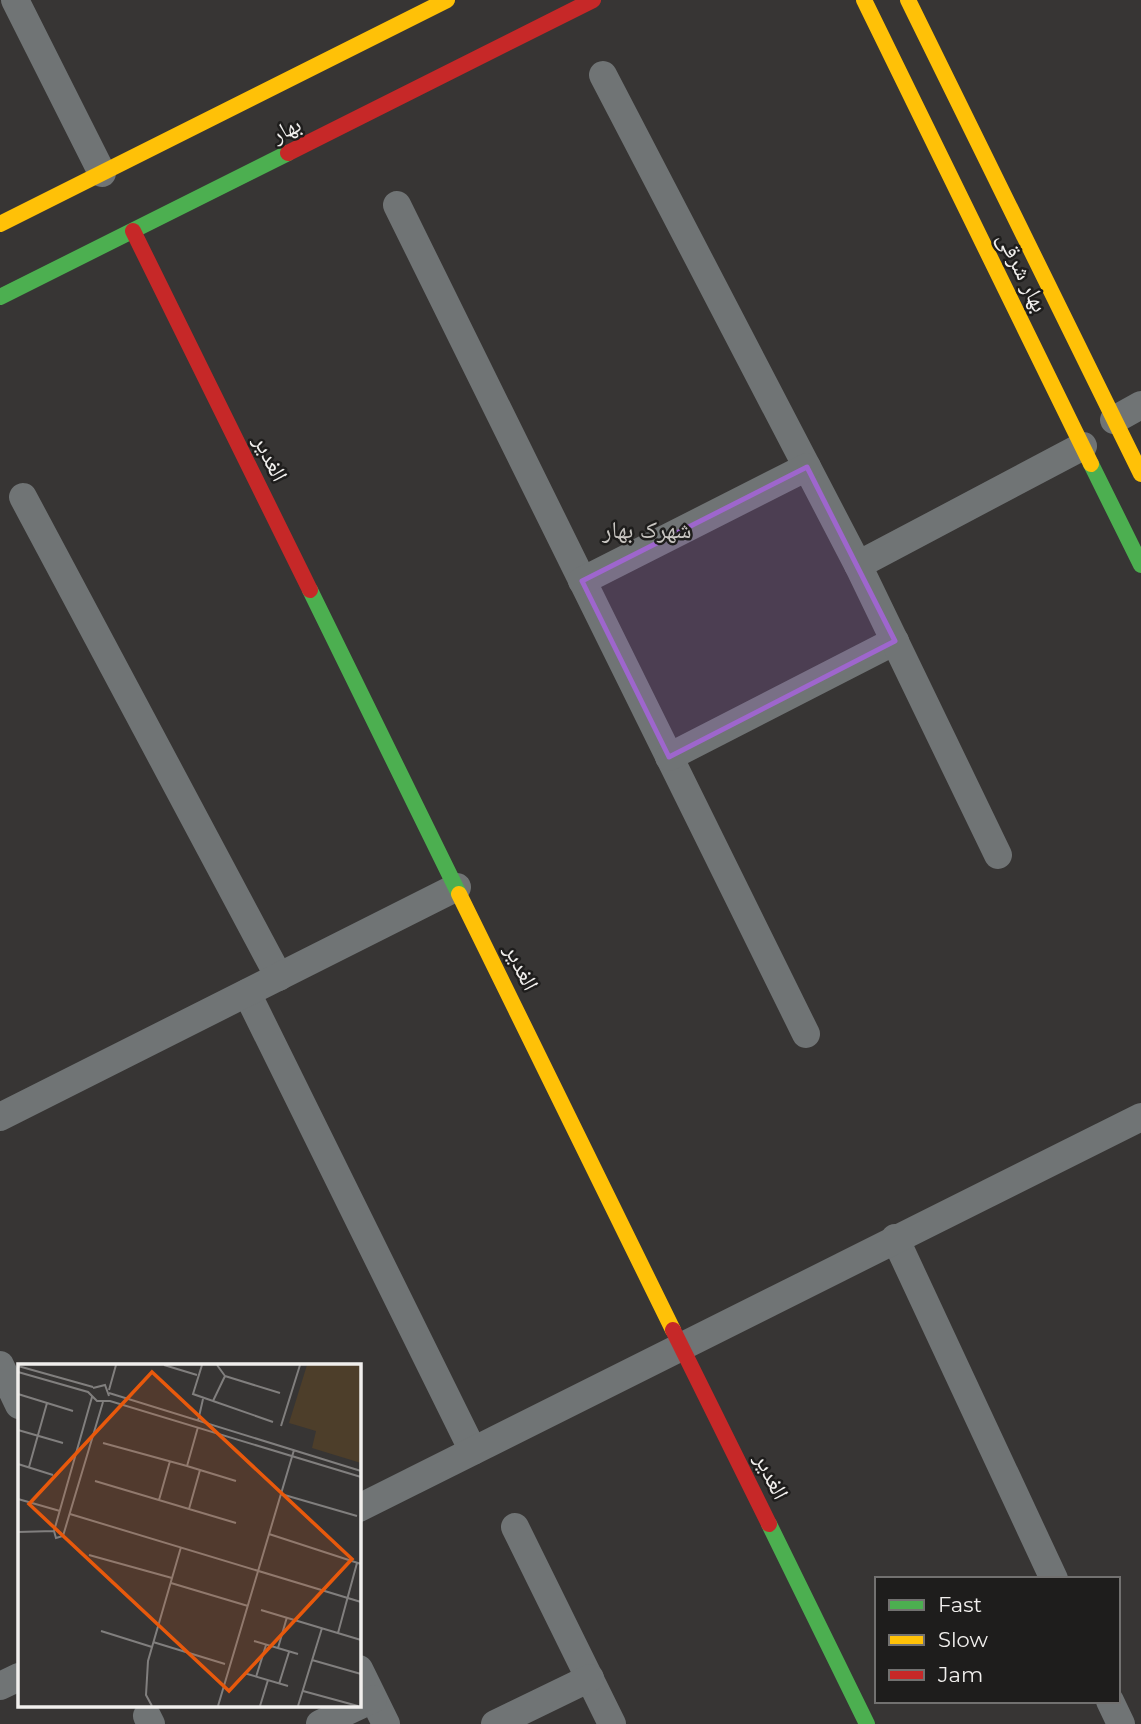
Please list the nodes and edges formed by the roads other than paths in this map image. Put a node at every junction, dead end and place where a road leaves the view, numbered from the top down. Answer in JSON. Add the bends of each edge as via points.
{"nodes":[{"id":1,"x":15,"y":0,"type":"edge"},
{"id":2,"x":447,"y":0,"type":"edge"},
{"id":3,"x":593,"y":0,"type":"edge"},
{"id":4,"x":864,"y":0,"type":"edge"},
{"id":5,"x":908,"y":0,"type":"edge"},
{"id":6,"x":603,"y":75,"type":"dead end"},
{"id":7,"x":102,"y":173,"type":"junction"},
{"id":8,"x":397,"y":205,"type":"dead end"},
{"id":9,"x":0,"y":224,"type":"edge"},
{"id":10,"x":133,"y":231,"type":"junction"},
{"id":11,"x":0,"y":297,"type":"edge"},
{"id":12,"x":1141,"y":405,"type":"edge"},
{"id":13,"x":1114,"y":420,"type":"junction"},
{"id":14,"x":1083,"y":446,"type":"junction"},
{"id":15,"x":807,"y":467,"type":"junction"},
{"id":16,"x":1141,"y":474,"type":"edge"},
{"id":17,"x":23,"y":497,"type":"dead end"},
{"id":18,"x":858,"y":565,"type":"junction"},
{"id":19,"x":1141,"y":565,"type":"edge"},
{"id":20,"x":582,"y":581,"type":"junction"},
{"id":21,"x":895,"y":641,"type":"junction"},
{"id":22,"x":669,"y":757,"type":"junction"},
{"id":23,"x":998,"y":855,"type":"dead end"},
{"id":24,"x":457,"y":887,"type":"junction"},
{"id":25,"x":279,"y":977,"type":"junction"},
{"id":26,"x":247,"y":993,"type":"junction"},
{"id":27,"x":806,"y":1034,"type":"dead end"},
{"id":28,"x":0,"y":1117,"type":"edge"},
{"id":29,"x":1138,"y":1126,"type":"edge"},
{"id":30,"x":895,"y":1238,"type":"junction"},
{"id":31,"x":683,"y":1346,"type":"junction"},
{"id":32,"x":0,"y":1365,"type":"edge"},
{"id":33,"x":18,"y":1403,"type":"edge"},
{"id":34,"x":473,"y":1451,"type":"junction"},
{"id":35,"x":360,"y":1508,"type":"edge"},
{"id":36,"x":515,"y":1527,"type":"dead end"},
{"id":37,"x":1053,"y":1577,"type":"edge"},
{"id":38,"x":360,"y":1671,"type":"edge"},
{"id":39,"x":18,"y":1677,"type":"edge"},
{"id":40,"x":590,"y":1678,"type":"junction"},
{"id":41,"x":0,"y":1686,"type":"edge"},
{"id":42,"x":373,"y":1699,"type":"junction"},
{"id":43,"x":1111,"y":1703,"type":"edge"},
{"id":44,"x":360,"y":1705,"type":"edge"},
{"id":45,"x":358,"y":1706,"type":"edge"},
{"id":46,"x":320,"y":1724,"type":"edge"},
{"id":47,"x":386,"y":1724,"type":"edge"},
{"id":48,"x":495,"y":1724,"type":"edge"},
{"id":49,"x":612,"y":1724,"type":"edge"},
{"id":50,"x":867,"y":1724,"type":"edge"},
{"id":51,"x":1121,"y":1724,"type":"edge"}],
"edges":[{"from":1,"to":7,"type":"street"},
{"from":2,"to":7,"type":"street","name":"بهار"},
{"from":3,"to":10,"type":"street","name":"بهار"},
{"from":4,"to":14,"type":"street","name":"بهار شرقی"},
{"from":5,"to":13,"type":"street","name":"بهار شرقی"},
{"from":6,"to":15,"type":"street"},
{"from":7,"to":9,"type":"street","name":"بهار"},
{"from":8,"to":20,"type":"street"},
{"from":10,"to":11,"type":"street","name":"بهار"},
{"from":10,"to":24,"type":"street","name":"الغدیر"},
{"from":12,"to":13,"type":"street"},
{"from":13,"to":16,"type":"street","name":"بهار شرقی"},
{"from":14,"to":18,"type":"street"},
{"from":14,"to":19,"type":"street","name":"بهار شرقی"},
{"from":15,"to":18,"type":"street"},
{"from":15,"to":20,"type":"street"},
{"from":17,"to":25,"type":"street"},
{"from":18,"to":21,"type":"street"},
{"from":20,"to":22,"type":"street"},
{"from":21,"to":22,"type":"street"},
{"from":21,"to":23,"type":"street"},
{"from":22,"to":27,"type":"street"},
{"from":24,"to":25,"type":"street"},
{"from":24,"to":31,"type":"street","name":"الغدیر"},
{"from":25,"to":26,"type":"street"},
{"from":26,"to":28,"type":"street"},
{"from":26,"to":34,"type":"street"},
{"from":29,"to":30,"type":"street"},
{"from":30,"to":31,"type":"street"},
{"from":30,"to":37,"type":"street"},
{"from":31,"to":34,"type":"street"},
{"from":31,"to":50,"type":"street","name":"الغدیر"},
{"from":32,"to":33,"type":"street"},
{"from":34,"to":35,"type":"street"},
{"from":36,"to":40,"type":"street"},
{"from":38,"to":42,"type":"street"},
{"from":39,"to":41,"type":"street"},
{"from":40,"to":48,"type":"street"},
{"from":40,"to":49,"type":"street"},
{"from":42,"to":44,"type":"street"},
{"from":42,"to":47,"type":"street"},
{"from":43,"to":51,"type":"street"},
{"from":45,"to":46,"type":"street"}]}
